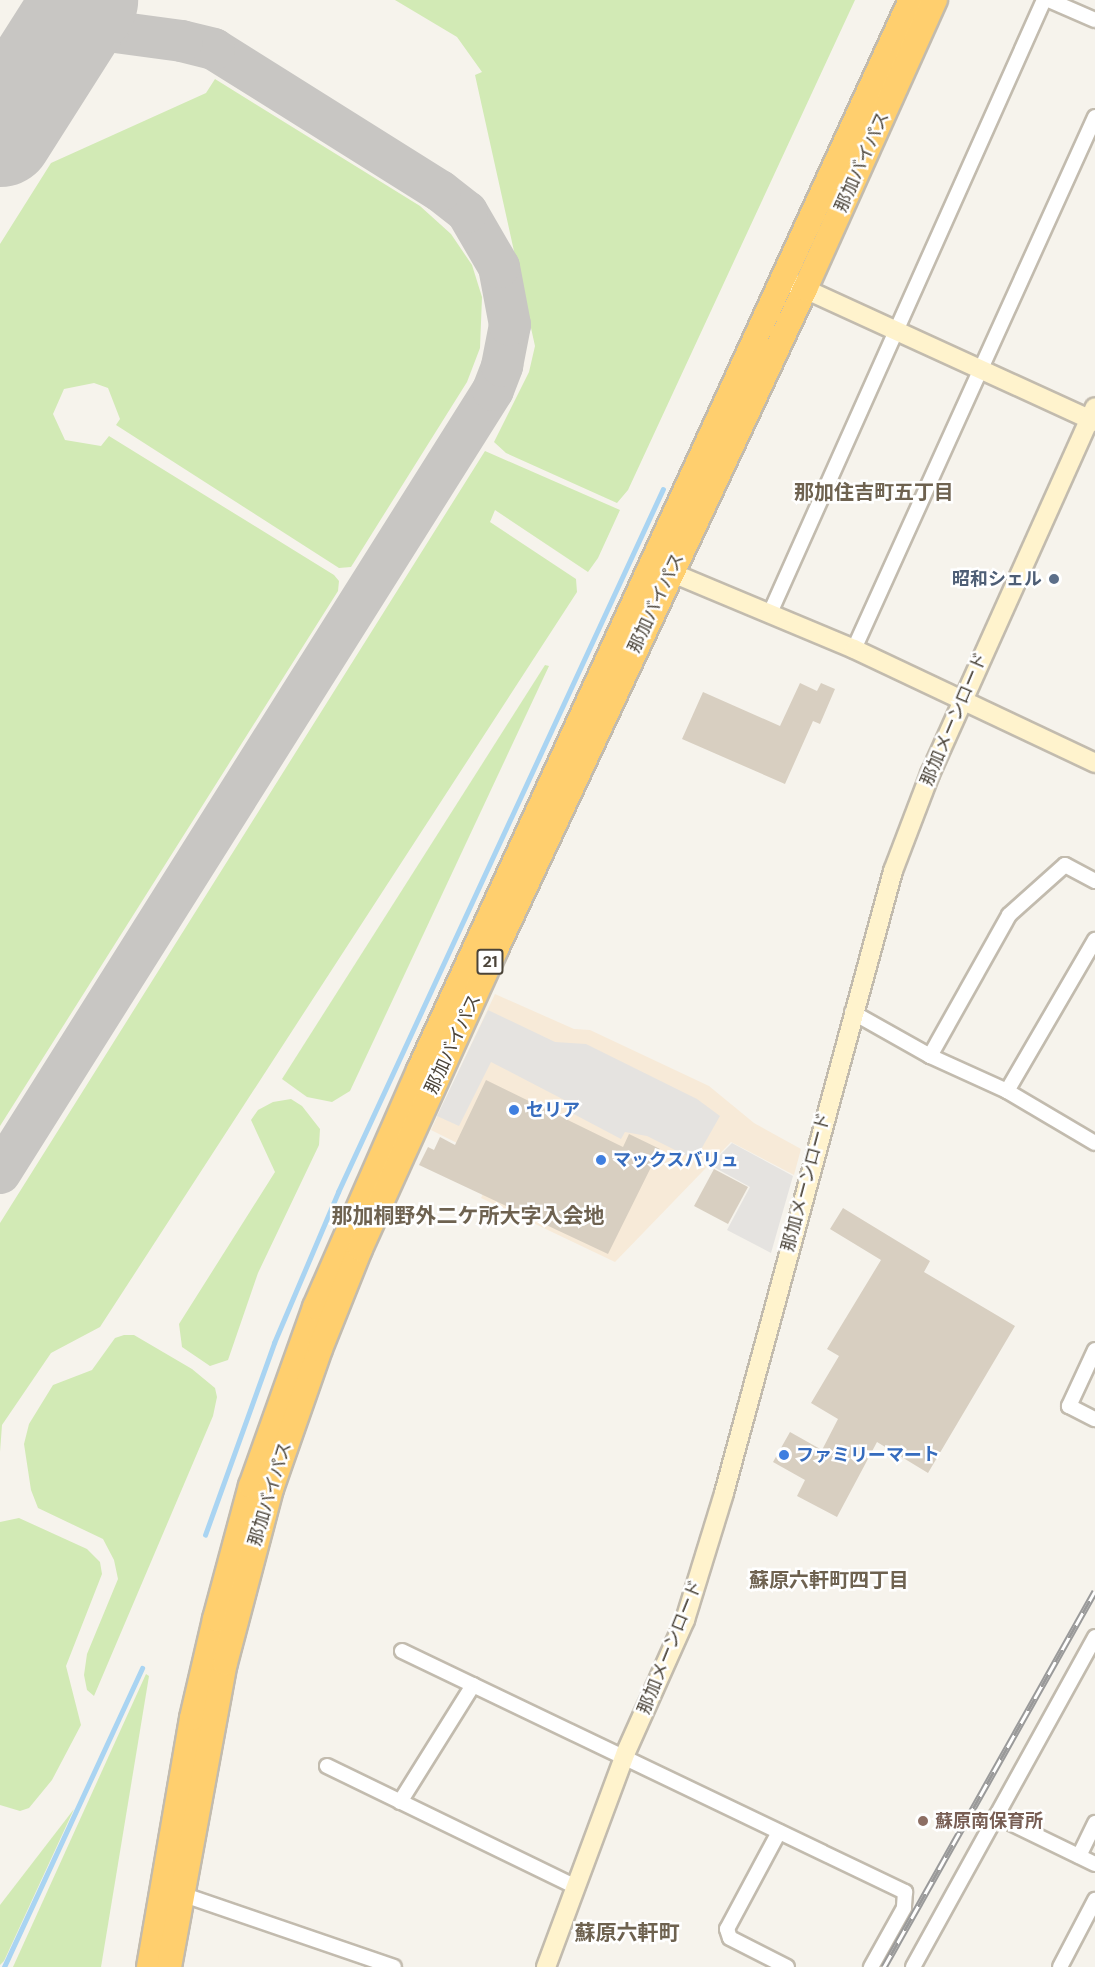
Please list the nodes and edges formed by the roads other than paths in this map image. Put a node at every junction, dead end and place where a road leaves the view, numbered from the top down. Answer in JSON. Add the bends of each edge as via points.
{"nodes":[{"id":1,"x":911,"y":0,"type":"edge"},
{"id":2,"x":935,"y":0,"type":"edge"},
{"id":3,"x":1047,"y":0,"type":"edge"},
{"id":4,"x":1095,"y":20,"type":"edge"},
{"id":5,"x":1095,"y":117,"type":"edge"},
{"id":6,"x":783,"y":279,"type":"junction"},
{"id":7,"x":806,"y":289,"type":"junction"},
{"id":8,"x":897,"y":333,"type":"junction"},
{"id":9,"x":982,"y":369,"type":"junction"},
{"id":10,"x":1093,"y":416,"type":"edge"},
{"id":11,"x":670,"y":572,"type":"junction"},
{"id":12,"x":770,"y":613,"type":"junction"},
{"id":13,"x":854,"y":649,"type":"junction"},
{"id":14,"x":963,"y":698,"type":"junction"},
{"id":15,"x":1095,"y":763,"type":"edge"},
{"id":16,"x":1095,"y":881,"type":"edge"},
{"id":17,"x":1095,"y":940,"type":"edge"},
{"id":18,"x":852,"y":1012,"type":"junction"},
{"id":19,"x":930,"y":1056,"type":"junction"},
{"id":20,"x":1007,"y":1091,"type":"junction"},
{"id":21,"x":1095,"y":1143,"type":"edge"},
{"id":22,"x":1095,"y":1350,"type":"edge"},
{"id":23,"x":1095,"y":1419,"type":"edge"},
{"id":24,"x":1095,"y":1637,"type":"edge"},
{"id":25,"x":402,"y":1651,"type":"dead end"},
{"id":26,"x":473,"y":1685,"type":"junction"},
{"id":27,"x":624,"y":1759,"type":"junction"},
{"id":28,"x":327,"y":1766,"type":"dead end"},
{"id":29,"x":400,"y":1802,"type":"junction"},
{"id":30,"x":996,"y":1816,"type":"junction"},
{"id":31,"x":1095,"y":1823,"type":"edge"},
{"id":32,"x":778,"y":1832,"type":"junction"},
{"id":33,"x":1079,"y":1856,"type":"junction"},
{"id":34,"x":1095,"y":1864,"type":"edge"},
{"id":35,"x":576,"y":1887,"type":"junction"},
{"id":36,"x":181,"y":1894,"type":"junction"},
{"id":37,"x":1095,"y":1900,"type":"edge"},
{"id":38,"x":352,"y":1961,"type":"edge"},
{"id":39,"x":150,"y":1967,"type":"edge"},
{"id":40,"x":169,"y":1967,"type":"edge"},
{"id":41,"x":394,"y":1967,"type":"edge"},
{"id":42,"x":546,"y":1967,"type":"edge"},
{"id":43,"x":787,"y":1967,"type":"edge"},
{"id":44,"x":871,"y":1967,"type":"edge"},
{"id":45,"x":914,"y":1967,"type":"edge"},
{"id":46,"x":1059,"y":1967,"type":"edge"}],
"edges":[{"from":1,"to":6,"type":"highway","name":"那加バイパス","number":"21"},
{"from":2,"to":7,"type":"highway","name":"那加バイパス","number":"21"},
{"from":3,"to":4,"type":"street"},
{"from":3,"to":8,"type":"street"},
{"from":5,"to":9,"type":"street"},
{"from":6,"to":7,"type":"street"},
{"from":6,"to":39,"type":"highway","name":"那加バイパス","number":"21","via":[[429,1048],[315,1307],[251,1486],[215,1619],[192,1718]]},
{"from":7,"to":8,"type":"street"},
{"from":7,"to":11,"type":"highway","name":"那加バイパス","number":"21"},
{"from":8,"to":9,"type":"street"},
{"from":8,"to":12,"type":"street"},
{"from":9,"to":10,"type":"street"},
{"from":9,"to":13,"type":"street"},
{"from":10,"to":14,"type":"street","name":"那加メーンロード"},
{"from":11,"to":12,"type":"street"},
{"from":11,"to":36,"type":"highway","name":"那加バイパス","number":"21","via":[[360,1249],[316,1359],[251,1557],[212,1726]]},
{"from":12,"to":13,"type":"street"},
{"from":13,"to":14,"type":"street"},
{"from":14,"to":15,"type":"street"},
{"from":14,"to":18,"type":"street","name":"那加メーンロード","via":[[893,871]]},
{"from":16,"to":19,"type":"street","via":[[1065,866],[1009,915]]},
{"from":17,"to":20,"type":"street"},
{"from":18,"to":19,"type":"street"},
{"from":18,"to":27,"type":"street","name":"那加メーンロード","via":[[724,1493],[685,1620]]},
{"from":19,"to":20,"type":"street"},
{"from":20,"to":21,"type":"street"},
{"from":22,"to":23,"type":"street","via":[[1068,1406]]},
{"from":24,"to":30,"type":"street"},
{"from":25,"to":26,"type":"street"},
{"from":26,"to":27,"type":"street"},
{"from":26,"to":29,"type":"street"},
{"from":27,"to":32,"type":"street"},
{"from":27,"to":35,"type":"street","name":"那加メーンロード"},
{"from":28,"to":29,"type":"street"},
{"from":29,"to":35,"type":"street"},
{"from":30,"to":33,"type":"street"},
{"from":30,"to":45,"type":"street"},
{"from":31,"to":33,"type":"street"},
{"from":32,"to":43,"type":"street","via":[[727,1929],[730,1938]]},
{"from":32,"to":44,"type":"street","via":[[905,1892],[904,1908]]},
{"from":33,"to":34,"type":"street"},
{"from":35,"to":42,"type":"street","name":"那加メーンロード"},
{"from":36,"to":38,"type":"street"},
{"from":36,"to":40,"type":"highway","name":"那加バイパス","number":"21"},
{"from":37,"to":46,"type":"street"},
{"from":38,"to":41,"type":"street"}]}
